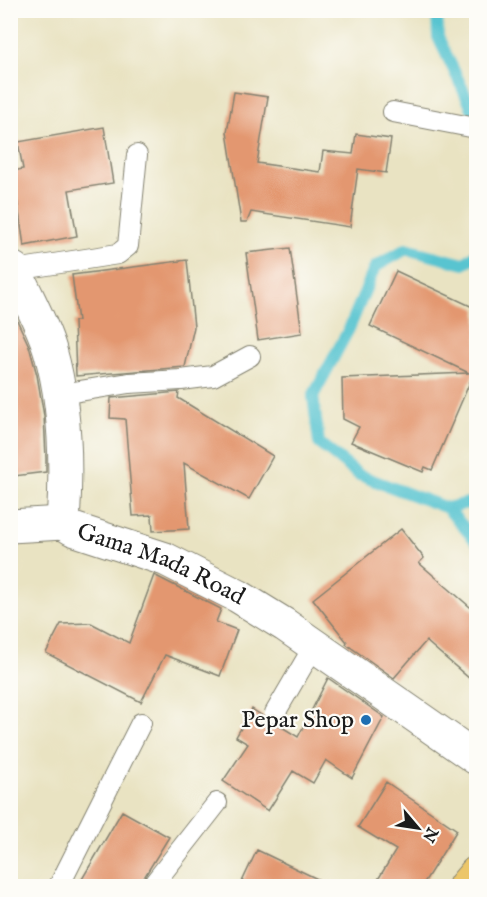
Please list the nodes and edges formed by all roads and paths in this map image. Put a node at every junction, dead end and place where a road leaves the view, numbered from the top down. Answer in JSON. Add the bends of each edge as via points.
{"nodes":[{"id":1,"x":393,"y":112,"type":"dead end"},
{"id":2,"x":477,"y":128,"type":"edge"},
{"id":3,"x":137,"y":155,"type":"dead end"},
{"id":4,"x":13,"y":269,"type":"edge"},
{"id":5,"x":250,"y":356,"type":"dead end"},
{"id":6,"x":61,"y":394,"type":"junction"},
{"id":7,"x":63,"y":523,"type":"junction"},
{"id":8,"x":10,"y":526,"type":"edge"},
{"id":9,"x":314,"y":646,"type":"junction"},
{"id":10,"x":275,"y":713,"type":"dead end"},
{"id":11,"x":141,"y":723,"type":"dead end"},
{"id":12,"x":477,"y":758,"type":"edge"},
{"id":13,"x":217,"y":802,"type":"dead end"},
{"id":14,"x":477,"y":873,"type":"edge"},
{"id":15,"x":59,"y":886,"type":"edge"},
{"id":16,"x":152,"y":886,"type":"edge"},
{"id":17,"x":465,"y":886,"type":"edge"}],
"edges":[{"from":1,"to":2,"type":"lane"},
{"from":3,"to":4,"type":"lane","via":[[128,246],[118,254]]},
{"from":4,"to":6,"type":"street","name":"Gama Mada Road","via":[[50,348]]},
{"from":5,"to":6,"type":"lane","via":[[213,375]]},
{"from":6,"to":7,"type":"street","name":"Gama Mada Road","via":[[65,448]]},
{"from":7,"to":8,"type":"street"},
{"from":7,"to":9,"type":"street","name":"Gama Mada Road","via":[[73,530],[165,559],[238,596]]},
{"from":9,"to":10,"type":"lane"},
{"from":9,"to":12,"type":"street","name":"Gama Mada Road"},
{"from":11,"to":15,"type":"lane"},
{"from":13,"to":16,"type":"lane"},
{"from":14,"to":17,"type":"highway"}]}
